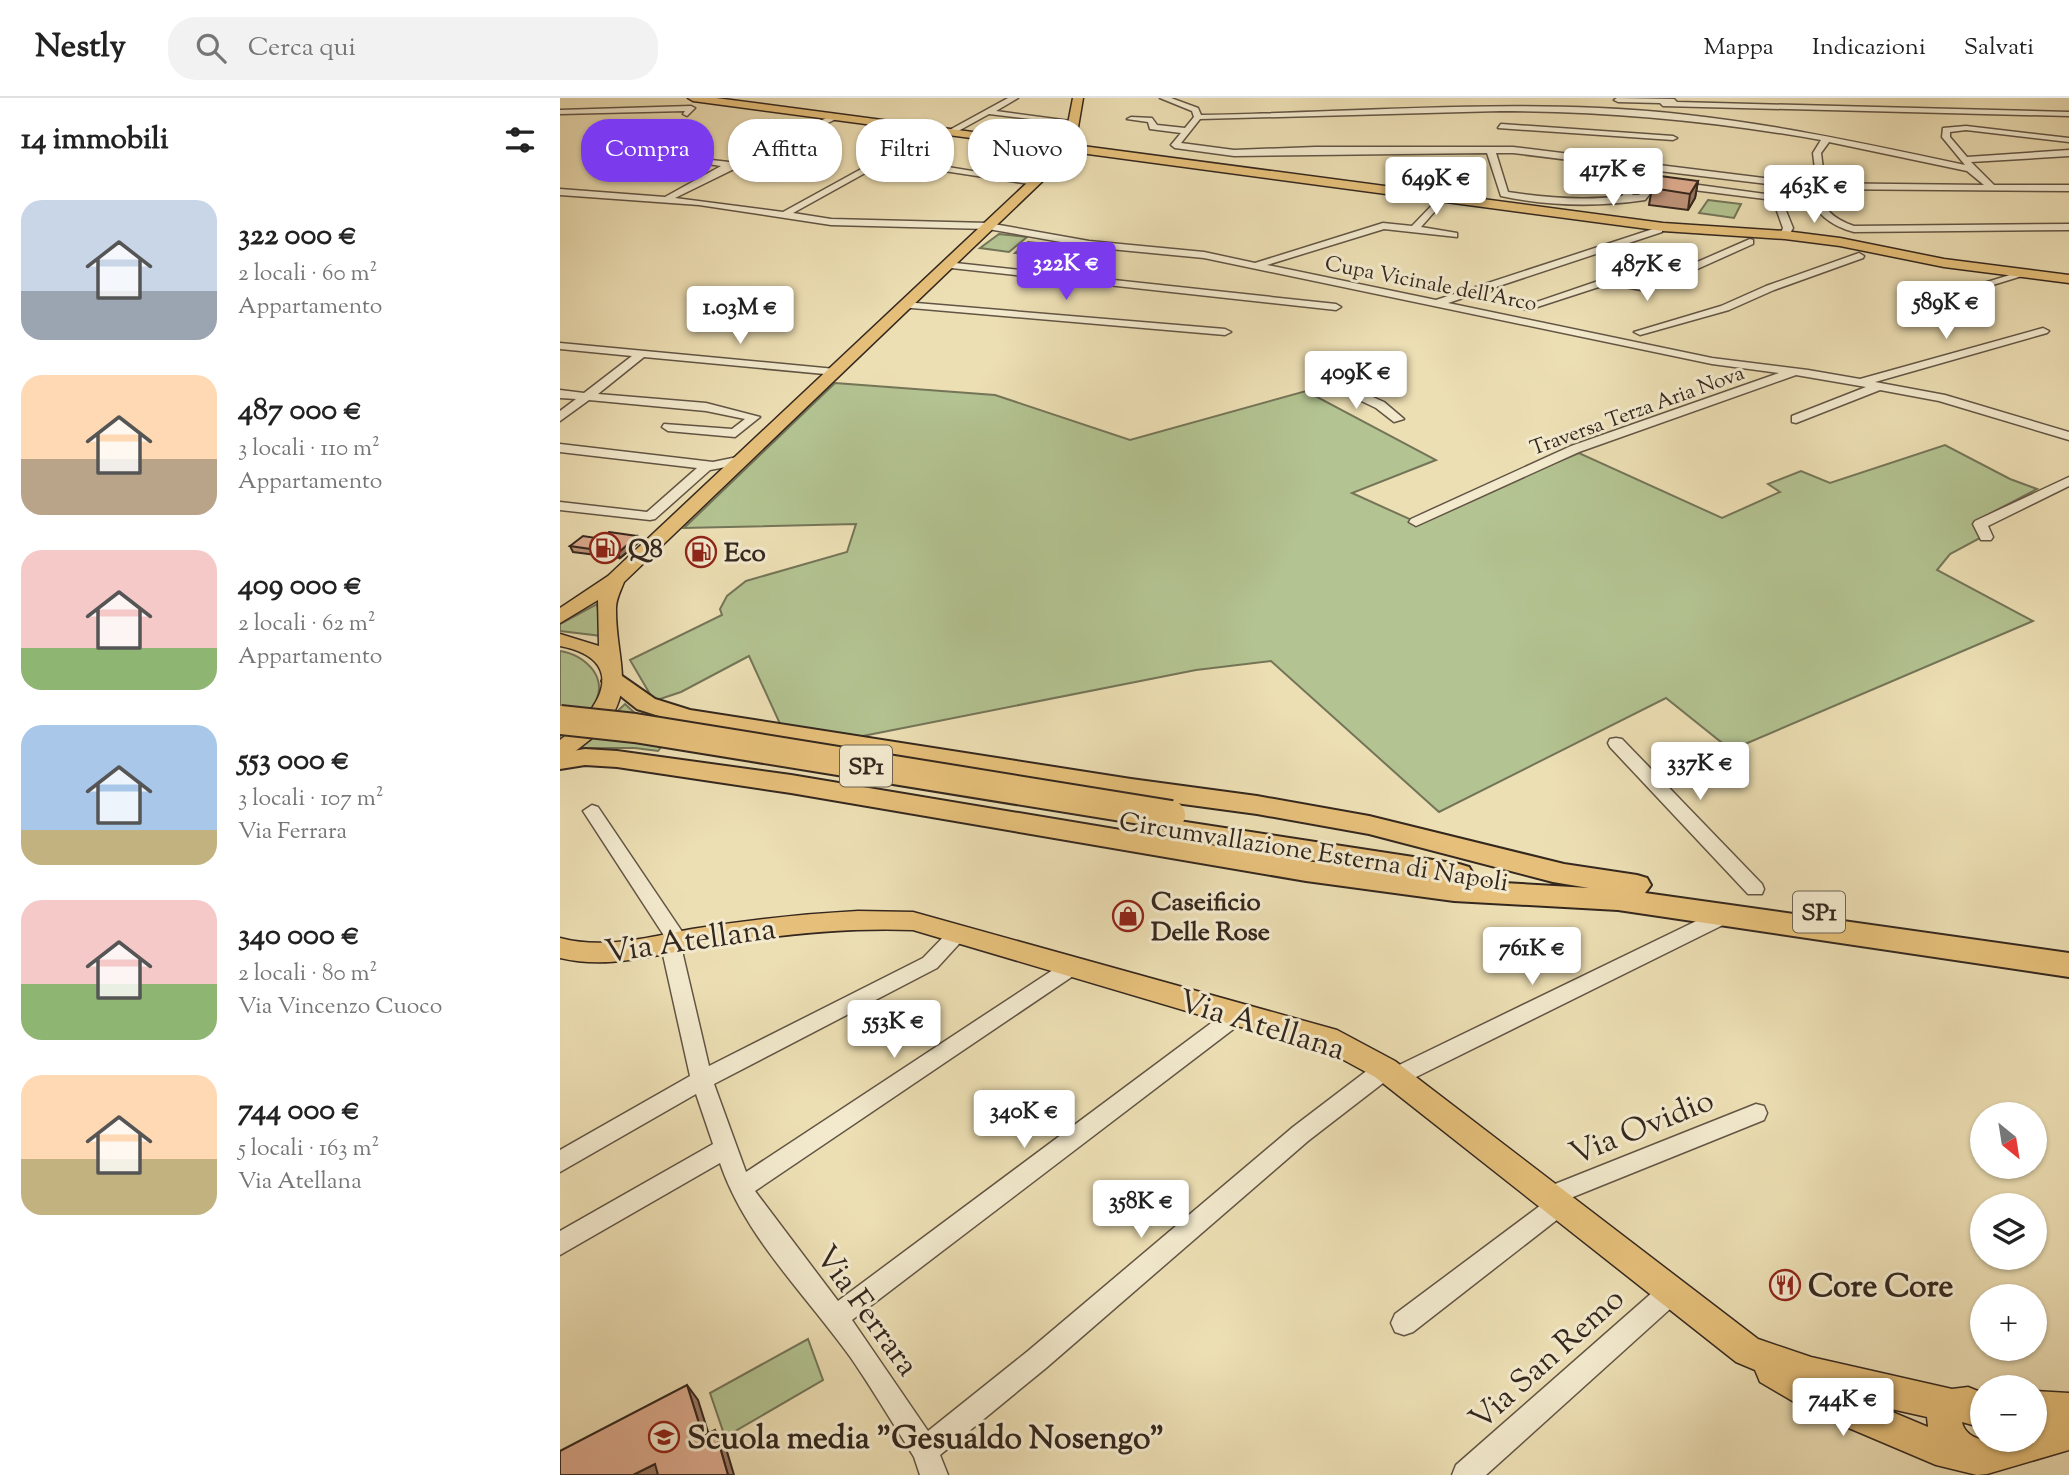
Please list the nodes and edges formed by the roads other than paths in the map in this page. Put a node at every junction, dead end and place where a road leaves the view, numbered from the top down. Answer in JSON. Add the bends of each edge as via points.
{"nodes":[{"id":1,"x":646,"y":98,"type":"edge"},
{"id":2,"x":693,"y":98,"type":"edge"},
{"id":3,"x":1014,"y":98,"type":"edge"},
{"id":4,"x":1078,"y":98,"type":"edge"},
{"id":5,"x":1164,"y":98,"type":"edge"},
{"id":6,"x":1744,"y":98,"type":"edge"},
{"id":7,"x":1559,"y":99,"type":"edge"},
{"id":8,"x":1506,"y":100,"type":"edge"},
{"id":9,"x":1765,"y":105,"type":"junction"},
{"id":10,"x":628,"y":109,"type":"junction"},
{"id":11,"x":1504,"y":109,"type":"junction"},
{"id":12,"x":988,"y":112,"type":"junction"},
{"id":13,"x":560,"y":113,"type":"edge"},
{"id":14,"x":687,"y":114,"type":"dead end"},
{"id":15,"x":2069,"y":114,"type":"edge"},
{"id":16,"x":1198,"y":117,"type":"junction"},
{"id":17,"x":834,"y":118,"type":"joint"},
{"id":18,"x":1048,"y":119,"type":"edge"},
{"id":19,"x":1074,"y":119,"type":"edge"},
{"id":20,"x":1131,"y":119,"type":"dead end"},
{"id":21,"x":2028,"y":120,"type":"dead end"},
{"id":22,"x":856,"y":121,"type":"edge"},
{"id":23,"x":1501,"y":127,"type":"junction"},
{"id":24,"x":954,"y":130,"type":"edge"},
{"id":25,"x":1188,"y":131,"type":"junction"},
{"id":26,"x":1419,"y":136,"type":"dead end"},
{"id":27,"x":1673,"y":138,"type":"dead end"},
{"id":28,"x":1827,"y":138,"type":"junction"},
{"id":29,"x":2069,"y":140,"type":"edge"},
{"id":30,"x":1418,"y":150,"type":"junction"},
{"id":31,"x":1491,"y":150,"type":"junction"},
{"id":32,"x":1513,"y":150,"type":"junction"},
{"id":33,"x":1087,"y":152,"type":"edge"},
{"id":34,"x":1087,"y":153,"type":"edge"},
{"id":35,"x":2069,"y":153,"type":"edge"},
{"id":36,"x":1965,"y":160,"type":"junction"},
{"id":37,"x":728,"y":166,"type":"edge"},
{"id":38,"x":1648,"y":167,"type":"junction"},
{"id":39,"x":1671,"y":170,"type":"junction"},
{"id":40,"x":1974,"y":171,"type":"junction"},
{"id":41,"x":856,"y":175,"type":"edge"},
{"id":42,"x":1036,"y":182,"type":"edge"},
{"id":43,"x":1662,"y":183,"type":"junction"},
{"id":44,"x":1820,"y":183,"type":"junction"},
{"id":45,"x":1787,"y":185,"type":"junction"},
{"id":46,"x":2069,"y":188,"type":"edge"},
{"id":47,"x":1993,"y":189,"type":"junction"},
{"id":48,"x":560,"y":192,"type":"edge"},
{"id":49,"x":669,"y":197,"type":"dead end"},
{"id":50,"x":1625,"y":198,"type":"junction"},
{"id":51,"x":1777,"y":198,"type":"junction"},
{"id":52,"x":1438,"y":201,"type":"junction"},
{"id":53,"x":782,"y":216,"type":"junction"},
{"id":54,"x":988,"y":226,"type":"junction"},
{"id":55,"x":2069,"y":227,"type":"edge"},
{"id":56,"x":1414,"y":229,"type":"junction"},
{"id":57,"x":1854,"y":229,"type":"junction"},
{"id":58,"x":1659,"y":230,"type":"junction"},
{"id":59,"x":1728,"y":234,"type":"junction"},
{"id":60,"x":1454,"y":235,"type":"dead end"},
{"id":61,"x":1785,"y":235,"type":"junction"},
{"id":62,"x":1750,"y":242,"type":"junction"},
{"id":63,"x":1856,"y":250,"type":"junction"},
{"id":64,"x":946,"y":265,"type":"junction"},
{"id":65,"x":1256,"y":265,"type":"junction"},
{"id":66,"x":2017,"y":276,"type":"junction"},
{"id":67,"x":2069,"y":281,"type":"edge"},
{"id":68,"x":1440,"y":302,"type":"junction"},
{"id":69,"x":904,"y":305,"type":"junction"},
{"id":70,"x":1914,"y":306,"type":"dead end"},
{"id":71,"x":1336,"y":307,"type":"dead end"},
{"id":72,"x":1524,"y":308,"type":"dead end"},
{"id":73,"x":2043,"y":331,"type":"dead end"},
{"id":74,"x":1225,"y":332,"type":"dead end"},
{"id":75,"x":1640,"y":332,"type":"dead end"},
{"id":76,"x":560,"y":346,"type":"edge"},
{"id":77,"x":643,"y":354,"type":"junction"},
{"id":78,"x":1795,"y":371,"type":"junction"},
{"id":79,"x":835,"y":372,"type":"junction"},
{"id":80,"x":1330,"y":382,"type":"dead end"},
{"id":81,"x":1858,"y":383,"type":"junction"},
{"id":82,"x":1880,"y":387,"type":"junction"},
{"id":83,"x":560,"y":394,"type":"edge"},
{"id":84,"x":587,"y":397,"type":"junction"},
{"id":85,"x":560,"y":417,"type":"edge"},
{"id":86,"x":1398,"y":419,"type":"dead end"},
{"id":87,"x":1796,"y":419,"type":"dead end"},
{"id":88,"x":668,"y":427,"type":"dead end"},
{"id":89,"x":2069,"y":436,"type":"edge"},
{"id":90,"x":560,"y":448,"type":"edge"},
{"id":91,"x":714,"y":470,"type":"junction"},
{"id":92,"x":2069,"y":481,"type":"edge"},
{"id":93,"x":560,"y":506,"type":"edge"},
{"id":94,"x":1416,"y":522,"type":"dead end"},
{"id":95,"x":1986,"y":537,"type":"dead end"},
{"id":96,"x":615,"y":580,"type":"junction"},
{"id":97,"x":569,"y":609,"type":"edge"},
{"id":98,"x":560,"y":617,"type":"edge"},
{"id":99,"x":560,"y":640,"type":"edge"},
{"id":100,"x":612,"y":674,"type":"junction"},
{"id":101,"x":560,"y":720,"type":"edge"},
{"id":102,"x":560,"y":733,"type":"edge"},
{"id":103,"x":1616,"y":743,"type":"dead end"},
{"id":104,"x":560,"y":751,"type":"edge"},
{"id":105,"x":560,"y":761,"type":"edge"},
{"id":106,"x":592,"y":811,"type":"dead end"},
{"id":107,"x":1169,"y":822,"type":"junction"},
{"id":108,"x":1569,"y":875,"type":"junction"},
{"id":109,"x":1755,"y":889,"type":"dead end"},
{"id":110,"x":1625,"y":900,"type":"junction"},
{"id":111,"x":1726,"y":915,"type":"junction"},
{"id":112,"x":959,"y":933,"type":"junction"},
{"id":113,"x":672,"y":943,"type":"junction"},
{"id":114,"x":2069,"y":947,"type":"edge"},
{"id":115,"x":560,"y":948,"type":"edge"},
{"id":116,"x":2069,"y":965,"type":"edge"},
{"id":117,"x":1072,"y":967,"type":"junction"},
{"id":118,"x":1237,"y":1015,"type":"junction"},
{"id":119,"x":1391,"y":1073,"type":"junction"},
{"id":120,"x":702,"y":1080,"type":"junction"},
{"id":121,"x":1756,"y":1113,"type":"dead end"},
{"id":122,"x":726,"y":1148,"type":"junction"},
{"id":123,"x":560,"y":1162,"type":"edge"},
{"id":124,"x":740,"y":1188,"type":"junction"},
{"id":125,"x":1554,"y":1201,"type":"junction"},
{"id":126,"x":560,"y":1244,"type":"edge"},
{"id":127,"x":1671,"y":1292,"type":"junction"},
{"id":128,"x":836,"y":1317,"type":"junction"},
{"id":129,"x":1404,"y":1323,"type":"dead end"},
{"id":130,"x":1748,"y":1351,"type":"junction"},
{"id":131,"x":1970,"y":1407,"type":"edge"},
{"id":132,"x":1970,"y":1408,"type":"edge"},
{"id":133,"x":2047,"y":1409,"type":"edge"},
{"id":134,"x":2069,"y":1410,"type":"edge"},
{"id":135,"x":2069,"y":1433,"type":"edge"},
{"id":136,"x":925,"y":1450,"type":"junction"},
{"id":137,"x":1970,"y":1450,"type":"edge"},
{"id":138,"x":1988,"y":1456,"type":"edge"},
{"id":139,"x":934,"y":1475,"type":"edge"},
{"id":140,"x":1466,"y":1475,"type":"edge"}],
"edges":[{"from":1,"to":10,"type":"street"},
{"from":2,"to":17,"type":"main road"},
{"from":3,"to":12,"type":"street"},
{"from":4,"to":19,"type":"main road"},
{"from":5,"to":16,"type":"street","via":[[1195,110]]},
{"from":6,"to":9,"type":"street"},
{"from":7,"to":9,"type":"street"},
{"from":8,"to":9,"type":"street"},
{"from":8,"to":11,"type":"street"},
{"from":9,"to":15,"type":"street"},
{"from":10,"to":13,"type":"street"},
{"from":10,"to":14,"type":"street","via":[[691,107]]},
{"from":11,"to":16,"type":"street"},
{"from":11,"to":23,"type":"street"},
{"from":11,"to":28,"type":"street","via":[[1667,115]]},
{"from":12,"to":18,"type":"street"},
{"from":12,"to":24,"type":"street"},
{"from":15,"to":21,"type":"street"},
{"from":16,"to":25,"type":"street"},
{"from":17,"to":22,"type":"main road"},
{"from":20,"to":25,"type":"street"},
{"from":23,"to":27,"type":"street"},
{"from":23,"to":32,"type":"street"},
{"from":25,"to":30,"type":"street","via":[[1175,145],[1234,153],[1317,155],[1342,145],[1371,154]]},
{"from":26,"to":30,"type":"street"},
{"from":28,"to":40,"type":"street"},
{"from":28,"to":44,"type":"street","via":[[1817,153]]},
{"from":29,"to":36,"type":"street","via":[[1966,128],[1946,130],[1946,137]]},
{"from":30,"to":31,"type":"street"},
{"from":31,"to":32,"type":"street"},
{"from":31,"to":50,"type":"street","via":[[1504,194],[1534,199]]},
{"from":32,"to":38,"type":"street"},
{"from":33,"to":52,"type":"main road"},
{"from":34,"to":52,"type":"main road"},
{"from":35,"to":36,"type":"street"},
{"from":36,"to":40,"type":"street"},
{"from":37,"to":49,"type":"street"},
{"from":38,"to":39,"type":"street"},
{"from":38,"to":50,"type":"street"},
{"from":39,"to":43,"type":"street"},
{"from":39,"to":45,"type":"street"},
{"from":40,"to":47,"type":"street"},
{"from":41,"to":53,"type":"street"},
{"from":42,"to":54,"type":"main road"},
{"from":43,"to":50,"type":"street","via":[[1653,184],[1642,198]]},
{"from":43,"to":51,"type":"street"},
{"from":44,"to":45,"type":"street"},
{"from":44,"to":47,"type":"street"},
{"from":44,"to":57,"type":"street","via":[[1813,192],[1825,215]]},
{"from":45,"to":51,"type":"street"},
{"from":46,"to":47,"type":"street"},
{"from":48,"to":53,"type":"street","name":"Cupa Vicinale dell'Arco","via":[[699,202]]},
{"from":51,"to":61,"type":"street","via":[[1788,228]]},
{"from":52,"to":56,"type":"street"},
{"from":52,"to":58,"type":"main road"},
{"from":52,"to":59,"type":"main road"},
{"from":53,"to":54,"type":"street","name":"Cupa Vicinale dell'Arco"},
{"from":54,"to":64,"type":"main road"},
{"from":54,"to":65,"type":"street","name":"Cupa Vicinale dell'Arco"},
{"from":55,"to":57,"type":"street"},
{"from":56,"to":60,"type":"street"},
{"from":56,"to":65,"type":"street","via":[[1383,226]]},
{"from":57,"to":63,"type":"street"},
{"from":58,"to":59,"type":"main road"},
{"from":58,"to":68,"type":"street"},
{"from":59,"to":61,"type":"main road"},
{"from":59,"to":62,"type":"main road"},
{"from":61,"to":63,"type":"main road"},
{"from":62,"to":63,"type":"main road"},
{"from":62,"to":72,"type":"street","via":[[1651,286],[1607,281]]},
{"from":63,"to":66,"type":"main road"},
{"from":63,"to":67,"type":"main road"},
{"from":63,"to":75,"type":"street","via":[[1725,308]]},
{"from":64,"to":69,"type":"main road"},
{"from":64,"to":71,"type":"street"},
{"from":65,"to":68,"type":"street","name":"Cupa Vicinale dell'Arco"},
{"from":66,"to":67,"type":"main road"},
{"from":66,"to":70,"type":"street"},
{"from":68,"to":78,"type":"street","name":"Cupa Vicinale dell'Arco","via":[[1712,361]]},
{"from":69,"to":74,"type":"street"},
{"from":69,"to":79,"type":"main road"},
{"from":73,"to":81,"type":"street"},
{"from":76,"to":77,"type":"street"},
{"from":77,"to":79,"type":"street"},
{"from":77,"to":84,"type":"street"},
{"from":78,"to":81,"type":"street","name":"Cupa Vicinale dell'Arco"},
{"from":78,"to":94,"type":"street","name":"Traversa Terza Aria Nova","via":[[1575,449]]},
{"from":79,"to":91,"type":"main road","via":[[742,460]]},
{"from":80,"to":86,"type":"street","via":[[1380,405]]},
{"from":81,"to":82,"type":"street","name":"Cupa Vicinale dell'Arco"},
{"from":82,"to":87,"type":"street"},
{"from":82,"to":89,"type":"street","name":"Cupa Vicinale dell'Arco","via":[[1941,398]]},
{"from":83,"to":84,"type":"street"},
{"from":84,"to":85,"type":"street"},
{"from":84,"to":88,"type":"street","via":[[706,407],[754,417],[735,433]]},
{"from":90,"to":91,"type":"street"},
{"from":91,"to":93,"type":"street","via":[[650,516]]},
{"from":91,"to":96,"type":"main road"},
{"from":92,"to":95,"type":"street","via":[[1980,524]]},
{"from":96,"to":97,"type":"main road"},
{"from":96,"to":100,"type":"main road","via":[[606,605]]},
{"from":97,"to":98,"type":"main road"},
{"from":99,"to":100,"type":"main road","via":[[589,648],[601,656]]},
{"from":100,"to":104,"type":"main road","via":[[611,698],[601,715]]},
{"from":100,"to":108,"type":"highway","via":[[646,704],[687,717],[1356,822]]},
{"from":101,"to":107,"type":"highway","name":"Circumvallazione Esterna di Napoli","number":"SP1","bridge":true,"via":[[635,728]]},
{"from":102,"to":107,"type":"highway","name":"Circumvallazione Esterna di Napoli","number":"SP1"},
{"from":103,"to":109,"type":"street"},
{"from":105,"to":110,"type":"highway","via":[[618,759],[791,783],[1306,872],[1454,891]]},
{"from":106,"to":113,"type":"street","name":"Via Ferrara","via":[[673,933]]},
{"from":107,"to":108,"type":"highway","name":"Circumvallazione Esterna di Napoli"},
{"from":107,"to":110,"type":"highway","name":"Circumvallazione Esterna di Napoli","number":"SP1"},
{"from":108,"to":114,"type":"highway","name":"Circumvallazione Esterna di Napoli","number":"SP1"},
{"from":110,"to":111,"type":"highway","name":"Circumvallazione Esterna di Napoli","number":"SP1"},
{"from":111,"to":116,"type":"highway","name":"Circumvallazione Esterna di Napoli","number":"SP1"},
{"from":111,"to":119,"type":"street"},
{"from":112,"to":113,"type":"main road","name":"Via Atellana","via":[[879,918],[789,925]]},
{"from":112,"to":117,"type":"main road","name":"Via Atellana"},
{"from":112,"to":120,"type":"street","via":[[930,963]]},
{"from":113,"to":115,"type":"main road","name":"Via Atellana","via":[[601,953]]},
{"from":113,"to":120,"type":"street","name":"Via Ferrara"},
{"from":117,"to":118,"type":"main road","name":"Via Atellana"},
{"from":117,"to":124,"type":"street"},
{"from":118,"to":119,"type":"main road","name":"Via Atellana","via":[[1327,1038]]},
{"from":118,"to":128,"type":"street"},
{"from":119,"to":125,"type":"main road","name":"Via Atellana"},
{"from":119,"to":136,"type":"street","via":[[1356,1089]]},
{"from":120,"to":122,"type":"street","name":"Via Ferrara"},
{"from":120,"to":123,"type":"street"},
{"from":121,"to":125,"type":"street","name":"Via Ovidio"},
{"from":122,"to":124,"type":"street","name":"Via Ferrara"},
{"from":122,"to":126,"type":"street"},
{"from":124,"to":128,"type":"street","name":"Via Ferrara"},
{"from":125,"to":127,"type":"main road","name":"Via Atellana"},
{"from":125,"to":129,"type":"street","name":"Via Ovidio"},
{"from":127,"to":130,"type":"main road","name":"Via Atellana"},
{"from":127,"to":140,"type":"street","name":"Via San Remo"},
{"from":128,"to":136,"type":"street","name":"Via Ferrara"},
{"from":130,"to":131,"type":"main road","name":"Via Atellana","via":[[1824,1377]]},
{"from":130,"to":138,"type":"main road","via":[[1823,1400],[1936,1448]]},
{"from":132,"to":137,"type":"main road","via":[[1944,1418],[1953,1445]]},
{"from":133,"to":134,"type":"main road"},
{"from":135,"to":138,"type":"main road"},
{"from":136,"to":139,"type":"street","name":"Via Ferrara"}]}
